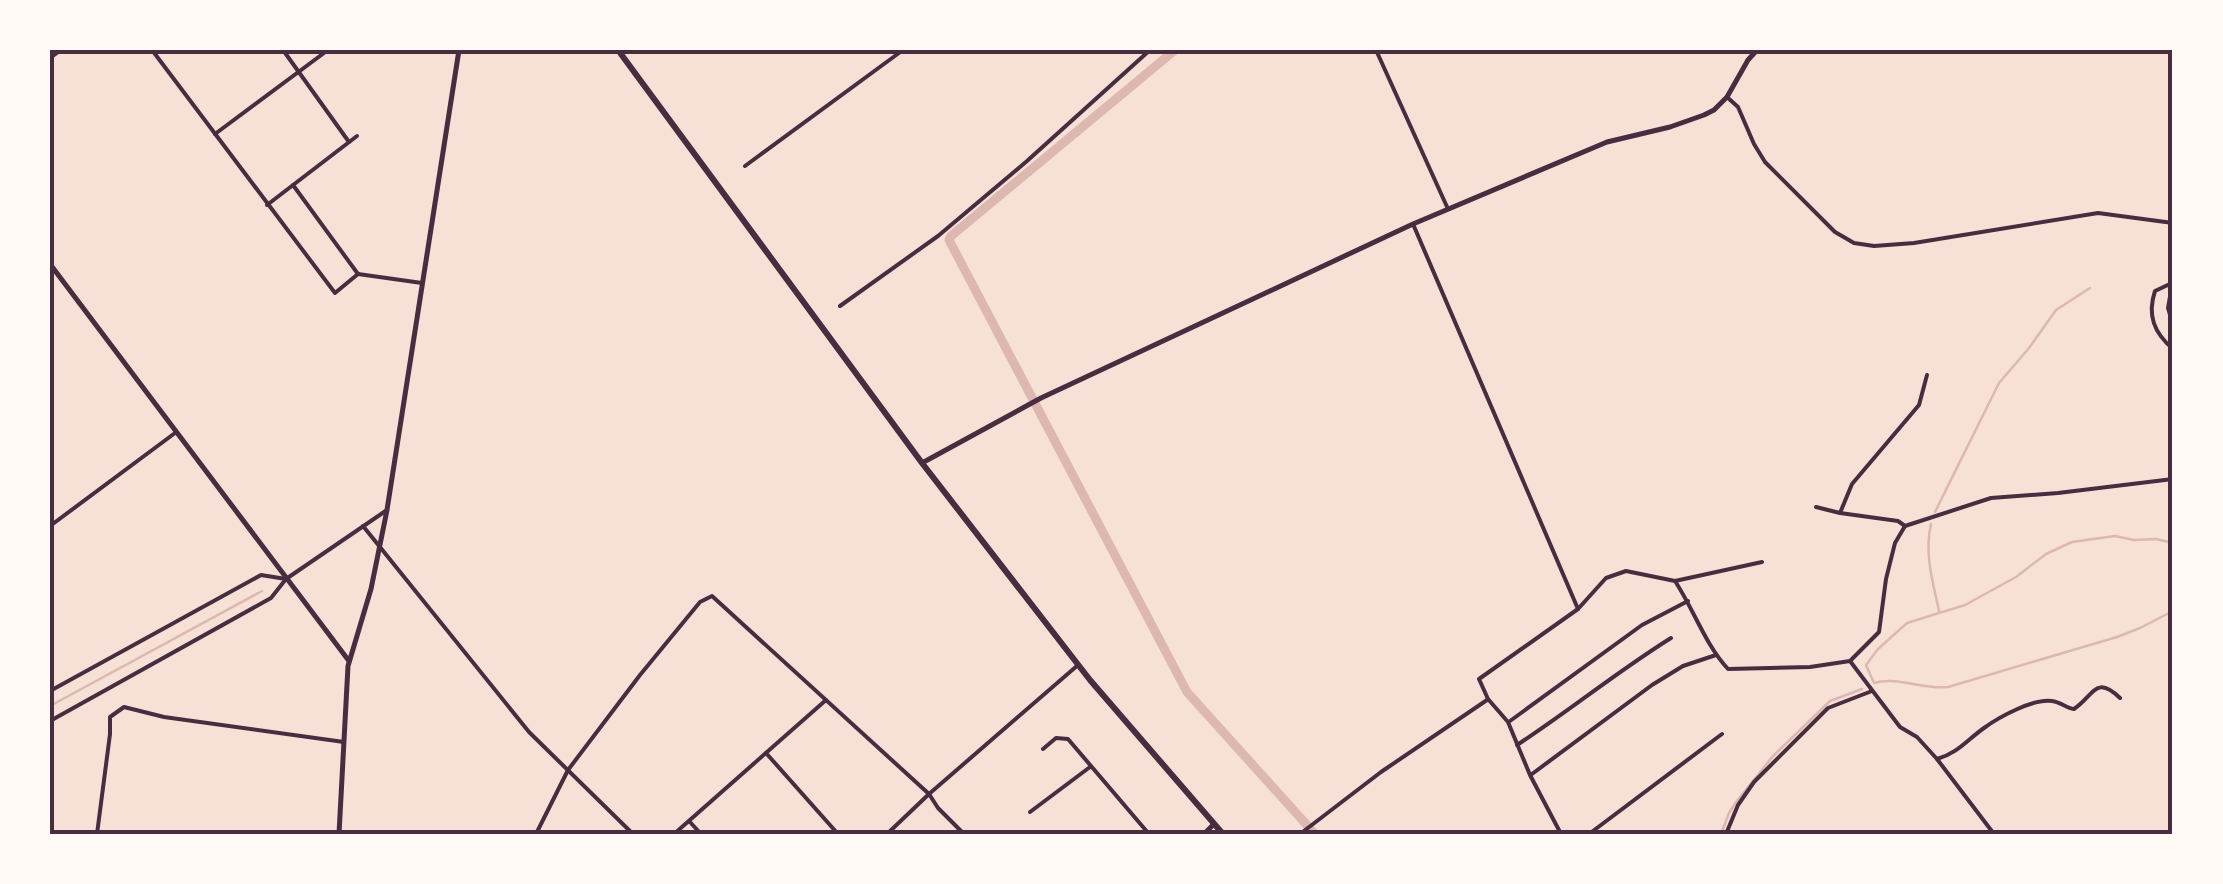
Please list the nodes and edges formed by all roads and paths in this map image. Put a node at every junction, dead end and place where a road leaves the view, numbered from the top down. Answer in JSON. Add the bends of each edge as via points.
{"nodes":[{"id":1,"x":61,"y":50,"type":"edge"},
{"id":2,"x":152,"y":50,"type":"edge"},
{"id":3,"x":283,"y":50,"type":"edge"},
{"id":4,"x":328,"y":50,"type":"edge"},
{"id":5,"x":459,"y":50,"type":"edge"},
{"id":6,"x":618,"y":50,"type":"edge"},
{"id":7,"x":903,"y":50,"type":"edge"},
{"id":8,"x":1150,"y":50,"type":"edge"},
{"id":9,"x":1376,"y":50,"type":"edge"},
{"id":10,"x":1757,"y":50,"type":"edge"},
{"id":11,"x":50,"y":58,"type":"edge"},
{"id":12,"x":299,"y":72,"type":"junction"},
{"id":13,"x":1728,"y":97,"type":"junction"},
{"id":14,"x":214,"y":135,"type":"junction"},
{"id":15,"x":357,"y":136,"type":"dead end"},
{"id":16,"x":349,"y":142,"type":"junction"},
{"id":17,"x":746,"y":166,"type":"dead end"},
{"id":18,"x":293,"y":185,"type":"junction"},
{"id":19,"x":267,"y":205,"type":"junction"},
{"id":20,"x":1448,"y":209,"type":"junction"},
{"id":21,"x":2173,"y":223,"type":"edge"},
{"id":22,"x":1413,"y":224,"type":"junction"},
{"id":23,"x":50,"y":264,"type":"edge"},
{"id":24,"x":358,"y":274,"type":"junction"},
{"id":25,"x":2173,"y":282,"type":"edge"},
{"id":26,"x":422,"y":283,"type":"junction"},
{"id":27,"x":840,"y":306,"type":"dead end"},
{"id":28,"x":2173,"y":324,"type":"edge"},
{"id":29,"x":2173,"y":349,"type":"edge"},
{"id":30,"x":1927,"y":375,"type":"dead end"},
{"id":31,"x":175,"y":433,"type":"junction"},
{"id":32,"x":922,"y":464,"type":"junction"},
{"id":33,"x":2173,"y":479,"type":"edge"},
{"id":34,"x":1816,"y":507,"type":"dead end"},
{"id":35,"x":387,"y":510,"type":"junction"},
{"id":36,"x":1840,"y":513,"type":"junction"},
{"id":37,"x":50,"y":526,"type":"edge"},
{"id":38,"x":363,"y":526,"type":"junction"},
{"id":39,"x":1905,"y":526,"type":"junction"},
{"id":40,"x":380,"y":546,"type":"junction"},
{"id":41,"x":1762,"y":562,"type":"dead end"},
{"id":42,"x":286,"y":579,"type":"junction"},
{"id":43,"x":1675,"y":581,"type":"junction"},
{"id":44,"x":1688,"y":601,"type":"junction"},
{"id":45,"x":1578,"y":609,"type":"junction"},
{"id":46,"x":1671,"y":638,"type":"dead end"},
{"id":47,"x":1716,"y":656,"type":"junction"},
{"id":48,"x":349,"y":661,"type":"junction"},
{"id":49,"x":1850,"y":661,"type":"junction"},
{"id":50,"x":1078,"y":665,"type":"junction"},
{"id":51,"x":50,"y":691,"type":"edge"},
{"id":52,"x":1872,"y":691,"type":"junction"},
{"id":53,"x":2120,"y":698,"type":"dead end"},
{"id":54,"x":1488,"y":699,"type":"junction"},
{"id":55,"x":826,"y":700,"type":"junction"},
{"id":56,"x":50,"y":720,"type":"edge"},
{"id":57,"x":1508,"y":722,"type":"junction"},
{"id":58,"x":1722,"y":734,"type":"dead end"},
{"id":59,"x":344,"y":742,"type":"junction"},
{"id":60,"x":1518,"y":745,"type":"junction"},
{"id":61,"x":1043,"y":749,"type":"dead end"},
{"id":62,"x":766,"y":753,"type":"junction"},
{"id":63,"x":1937,"y":759,"type":"junction"},
{"id":64,"x":1090,"y":767,"type":"junction"},
{"id":65,"x":568,"y":770,"type":"junction"},
{"id":66,"x":1530,"y":775,"type":"junction"},
{"id":67,"x":929,"y":794,"type":"junction"},
{"id":68,"x":1030,"y":812,"type":"dead end"},
{"id":69,"x":689,"y":821,"type":"junction"},
{"id":70,"x":1214,"y":824,"type":"junction"},
{"id":71,"x":97,"y":834,"type":"edge"},
{"id":72,"x":338,"y":834,"type":"edge"},
{"id":73,"x":536,"y":834,"type":"edge"},
{"id":74,"x":633,"y":834,"type":"edge"},
{"id":75,"x":674,"y":834,"type":"edge"},
{"id":76,"x":701,"y":834,"type":"edge"},
{"id":77,"x":838,"y":834,"type":"edge"},
{"id":78,"x":888,"y":834,"type":"edge"},
{"id":79,"x":964,"y":834,"type":"edge"},
{"id":80,"x":1149,"y":834,"type":"edge"},
{"id":81,"x":1204,"y":834,"type":"edge"},
{"id":82,"x":1223,"y":834,"type":"edge"},
{"id":83,"x":1300,"y":834,"type":"edge"},
{"id":84,"x":1561,"y":834,"type":"edge"},
{"id":85,"x":1589,"y":834,"type":"edge"},
{"id":86,"x":1726,"y":834,"type":"edge"},
{"id":87,"x":1994,"y":834,"type":"edge"}],
"edges":[{"from":1,"to":11,"type":"street"},
{"from":2,"to":14,"type":"street"},
{"from":3,"to":12,"type":"street"},
{"from":4,"to":12,"type":"street"},
{"from":5,"to":26,"type":"street"},
{"from":6,"to":32,"type":"highway"},
{"from":7,"to":17,"type":"street"},
{"from":8,"to":27,"type":"street","via":[[938,236]]},
{"from":9,"to":20,"type":"street"},
{"from":10,"to":13,"type":"street"},
{"from":12,"to":14,"type":"street"},
{"from":12,"to":16,"type":"street"},
{"from":13,"to":20,"type":"street","via":[[1687,122],[1607,142]]},
{"from":13,"to":21,"type":"street","via":[[1766,162],[1854,243],[1914,243],[2098,213]]},
{"from":14,"to":19,"type":"street"},
{"from":15,"to":16,"type":"street"},
{"from":16,"to":18,"type":"street"},
{"from":18,"to":19,"type":"street"},
{"from":18,"to":24,"type":"street"},
{"from":19,"to":24,"type":"street","via":[[335,293]]},
{"from":20,"to":22,"type":"street"},
{"from":22,"to":32,"type":"street","via":[[1040,398]]},
{"from":22,"to":45,"type":"street"},
{"from":23,"to":31,"type":"street"},
{"from":24,"to":26,"type":"street"},
{"from":25,"to":28,"type":"street"},
{"from":25,"to":29,"type":"street","via":[[2156,291],[2151,315]]},
{"from":26,"to":35,"type":"street"},
{"from":30,"to":36,"type":"street","via":[[1919,405],[1852,484]]},
{"from":31,"to":37,"type":"street"},
{"from":31,"to":42,"type":"street"},
{"from":32,"to":50,"type":"highway"},
{"from":33,"to":39,"type":"street","via":[[1991,498]]},
{"from":34,"to":36,"type":"street"},
{"from":35,"to":38,"type":"street"},
{"from":35,"to":40,"type":"street"},
{"from":36,"to":39,"type":"street"},
{"from":38,"to":40,"type":"street"},
{"from":38,"to":42,"type":"street"},
{"from":39,"to":49,"type":"street","via":[[1886,580],[1879,632]]},
{"from":40,"to":48,"type":"street"},
{"from":40,"to":65,"type":"street"},
{"from":41,"to":43,"type":"street"},
{"from":42,"to":48,"type":"street"},
{"from":42,"to":51,"type":"street","via":[[261,576]]},
{"from":42,"to":56,"type":"street","via":[[271,598]]},
{"from":43,"to":44,"type":"street"},
{"from":43,"to":45,"type":"street","via":[[1626,571],[1606,578]]},
{"from":44,"to":47,"type":"street"},
{"from":44,"to":57,"type":"street"},
{"from":45,"to":54,"type":"street","via":[[1479,679]]},
{"from":46,"to":60,"type":"street"},
{"from":47,"to":49,"type":"street","via":[[1728,669]]},
{"from":47,"to":66,"type":"street","via":[[1652,685]]},
{"from":48,"to":59,"type":"street"},
{"from":49,"to":52,"type":"street"},
{"from":50,"to":67,"type":"street"},
{"from":50,"to":70,"type":"highway"},
{"from":52,"to":63,"type":"street"},
{"from":52,"to":86,"type":"street","via":[[1831,706],[1814,722],[1754,782]]},
{"from":53,"to":63,"type":"street","via":[[2101,686],[2074,710],[2052,701],[2030,705]]},
{"from":54,"to":57,"type":"street"},
{"from":54,"to":83,"type":"street"},
{"from":55,"to":62,"type":"street"},
{"from":55,"to":65,"type":"street","via":[[708,596]]},
{"from":55,"to":67,"type":"street"},
{"from":57,"to":60,"type":"street"},
{"from":58,"to":85,"type":"street"},
{"from":59,"to":71,"type":"street","via":[[124,707],[110,717]]},
{"from":59,"to":72,"type":"street"},
{"from":60,"to":66,"type":"street"},
{"from":61,"to":64,"type":"street","via":[[1056,738],[1068,739]]},
{"from":62,"to":69,"type":"street"},
{"from":62,"to":77,"type":"street"},
{"from":63,"to":87,"type":"street"},
{"from":64,"to":68,"type":"street"},
{"from":64,"to":80,"type":"street"},
{"from":65,"to":73,"type":"street"},
{"from":65,"to":74,"type":"street"},
{"from":66,"to":84,"type":"street"},
{"from":67,"to":78,"type":"street"},
{"from":67,"to":79,"type":"street"},
{"from":69,"to":75,"type":"street"},
{"from":69,"to":76,"type":"street"},
{"from":70,"to":81,"type":"street"},
{"from":70,"to":82,"type":"highway"}]}
